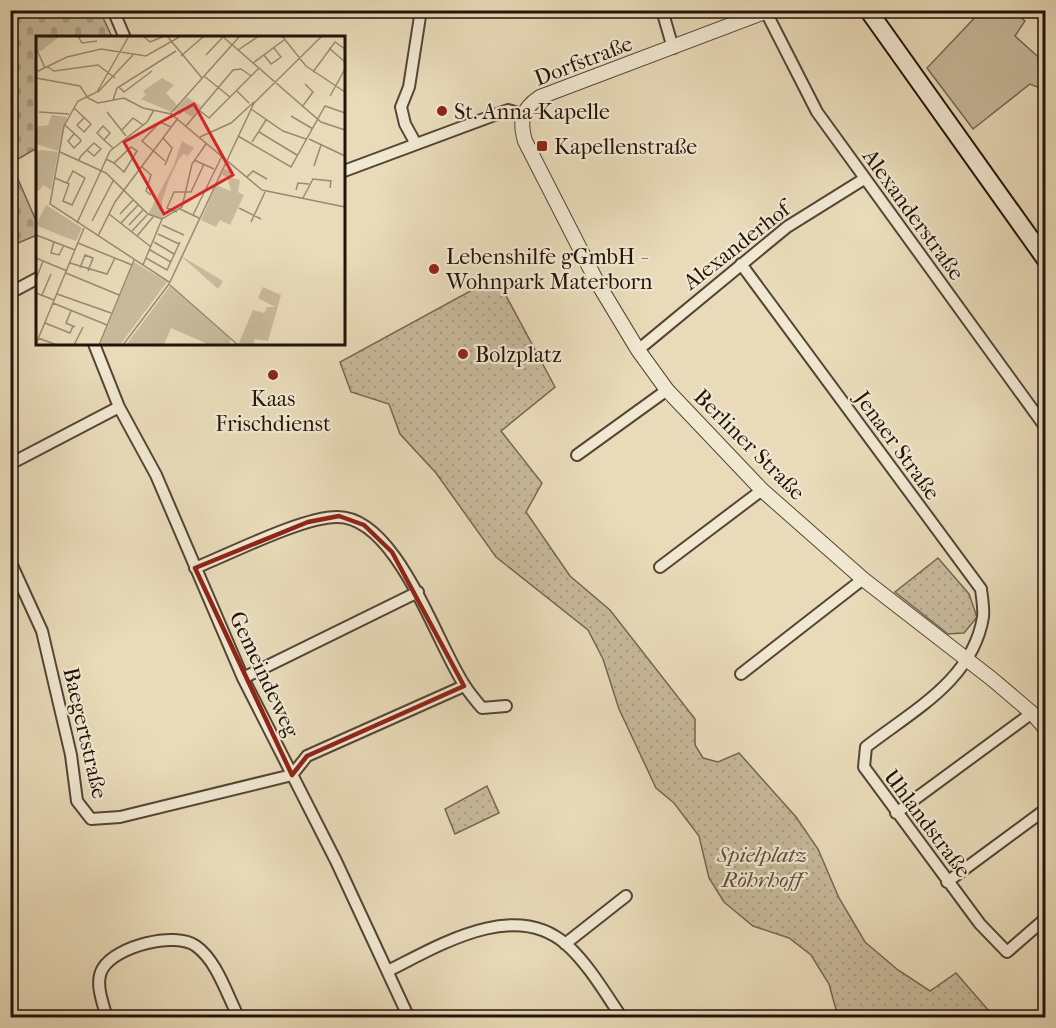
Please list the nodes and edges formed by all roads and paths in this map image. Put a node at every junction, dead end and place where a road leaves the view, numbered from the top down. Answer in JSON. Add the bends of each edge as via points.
{"nodes":[{"id":1,"x":113,"y":10,"type":"edge"},
{"id":2,"x":421,"y":10,"type":"edge"},
{"id":3,"x":662,"y":10,"type":"edge"},
{"id":4,"x":868,"y":10,"type":"edge"},
{"id":5,"x":879,"y":10,"type":"edge"},
{"id":6,"x":768,"y":11,"type":"edge"},
{"id":7,"x":882,"y":29,"type":"junction"},
{"id":8,"x":124,"y":36,"type":"edge"},
{"id":9,"x":673,"y":48,"type":"junction"},
{"id":10,"x":522,"y":114,"type":"junction"},
{"id":11,"x":416,"y":144,"type":"junction"},
{"id":12,"x":345,"y":171,"type":"edge"},
{"id":13,"x":864,"y":179,"type":"junction"},
{"id":14,"x":1046,"y":260,"type":"edge"},
{"id":15,"x":741,"y":264,"type":"junction"},
{"id":16,"x":36,"y":279,"type":"edge"},
{"id":17,"x":10,"y":293,"type":"edge"},
{"id":18,"x":94,"y":345,"type":"edge"},
{"id":19,"x":638,"y":350,"type":"junction"},
{"id":20,"x":667,"y":390,"type":"junction"},
{"id":21,"x":119,"y":407,"type":"junction"},
{"id":22,"x":1046,"y":428,"type":"edge"},
{"id":23,"x":577,"y":455,"type":"dead end"},
{"id":24,"x":10,"y":464,"type":"edge"},
{"id":25,"x":762,"y":490,"type":"junction"},
{"id":26,"x":10,"y":561,"type":"edge"},
{"id":27,"x":660,"y":567,"type":"dead end"},
{"id":28,"x":195,"y":568,"type":"junction"},
{"id":29,"x":864,"y":579,"type":"junction"},
{"id":30,"x":418,"y":592,"type":"junction"},
{"id":31,"x":969,"y":660,"type":"junction"},
{"id":32,"x":741,"y":675,"type":"dead end"},
{"id":33,"x":243,"y":678,"type":"junction"},
{"id":34,"x":464,"y":686,"type":"junction"},
{"id":35,"x":506,"y":706,"type":"dead end"},
{"id":36,"x":1032,"y":713,"type":"junction"},
{"id":37,"x":1046,"y":729,"type":"edge"},
{"id":38,"x":292,"y":775,"type":"junction"},
{"id":39,"x":1046,"y":809,"type":"edge"},
{"id":40,"x":896,"y":813,"type":"junction"},
{"id":41,"x":947,"y":882,"type":"junction"},
{"id":42,"x":626,"y":896,"type":"dead end"},
{"id":43,"x":1046,"y":918,"type":"edge"},
{"id":44,"x":566,"y":944,"type":"junction"},
{"id":45,"x":388,"y":971,"type":"junction"},
{"id":46,"x":107,"y":1017,"type":"edge"},
{"id":47,"x":239,"y":1017,"type":"edge"},
{"id":48,"x":410,"y":1017,"type":"edge"},
{"id":49,"x":622,"y":1017,"type":"edge"}],
"edges":[{"from":1,"to":8,"type":"street"},
{"from":2,"to":11,"type":"street","via":[[409,87],[401,107]]},
{"from":3,"to":9,"type":"street"},
{"from":4,"to":7,"type":"main road"},
{"from":5,"to":7,"type":"street"},
{"from":6,"to":9,"type":"street","name":"Dorfstraße"},
{"from":6,"to":13,"type":"street","name":"Alexanderstraße","via":[[817,112]]},
{"from":7,"to":14,"type":"main road"},
{"from":9,"to":10,"type":"street","name":"Dorfstraße","via":[[540,97]]},
{"from":10,"to":11,"type":"street","name":"Dorfstraße","via":[[508,110]]},
{"from":10,"to":19,"type":"street","name":"Berliner Straße","via":[[520,126],[525,141],[597,282]]},
{"from":11,"to":12,"type":"street","name":"Dorfstraße"},
{"from":13,"to":15,"type":"street","name":"Alexanderhof","via":[[787,227]]},
{"from":13,"to":22,"type":"street","name":"Alexanderstraße"},
{"from":15,"to":19,"type":"street","name":"Alexanderhof"},
{"from":15,"to":31,"type":"street","name":"Jenaer Straße","via":[[981,589],[983,616]]},
{"from":16,"to":17,"type":"street"},
{"from":18,"to":21,"type":"street","name":"Gemeindeweg"},
{"from":19,"to":20,"type":"street","name":"Berliner Straße"},
{"from":20,"to":23,"type":"street"},
{"from":20,"to":25,"type":"street","name":"Berliner Straße"},
{"from":21,"to":24,"type":"street"},
{"from":21,"to":28,"type":"street","name":"Gemeindeweg","via":[[156,475]]},
{"from":25,"to":27,"type":"street"},
{"from":25,"to":29,"type":"street","name":"Berliner Straße"},
{"from":26,"to":38,"type":"street","name":"Baegertstraße","via":[[42,631],[71,755],[77,801],[91,819],[120,817]]},
{"from":28,"to":30,"type":"street","via":[[308,522],[339,516],[364,525],[393,552]]},
{"from":28,"to":33,"type":"street","name":"Gemeindeweg"},
{"from":29,"to":31,"type":"street","name":"Berliner Straße"},
{"from":29,"to":32,"type":"street"},
{"from":30,"to":33,"type":"street"},
{"from":30,"to":34,"type":"street"},
{"from":31,"to":36,"type":"street","name":"Berliner Straße"},
{"from":31,"to":40,"type":"street","name":"Uhlandstraße","via":[[948,684],[866,747],[864,767]]},
{"from":33,"to":38,"type":"street","name":"Gemeindeweg"},
{"from":34,"to":35,"type":"street","via":[[482,708]]},
{"from":34,"to":38,"type":"street","via":[[307,756]]},
{"from":36,"to":37,"type":"street","name":"Berliner Straße"},
{"from":36,"to":40,"type":"street"},
{"from":38,"to":45,"type":"street","name":"Gemeindeweg"},
{"from":39,"to":41,"type":"street"},
{"from":40,"to":41,"type":"street","name":"Uhlandstraße"},
{"from":41,"to":43,"type":"street","name":"Uhlandstraße","via":[[1007,952]]},
{"from":42,"to":44,"type":"street"},
{"from":44,"to":45,"type":"street","via":[[540,930],[513,925],[496,927],[446,942]]},
{"from":44,"to":49,"type":"street"},
{"from":45,"to":48,"type":"street","name":"Gemeindeweg"},
{"from":46,"to":47,"type":"street","via":[[99,979],[103,968],[135,947],[178,939],[190,942],[207,956]]}]}
